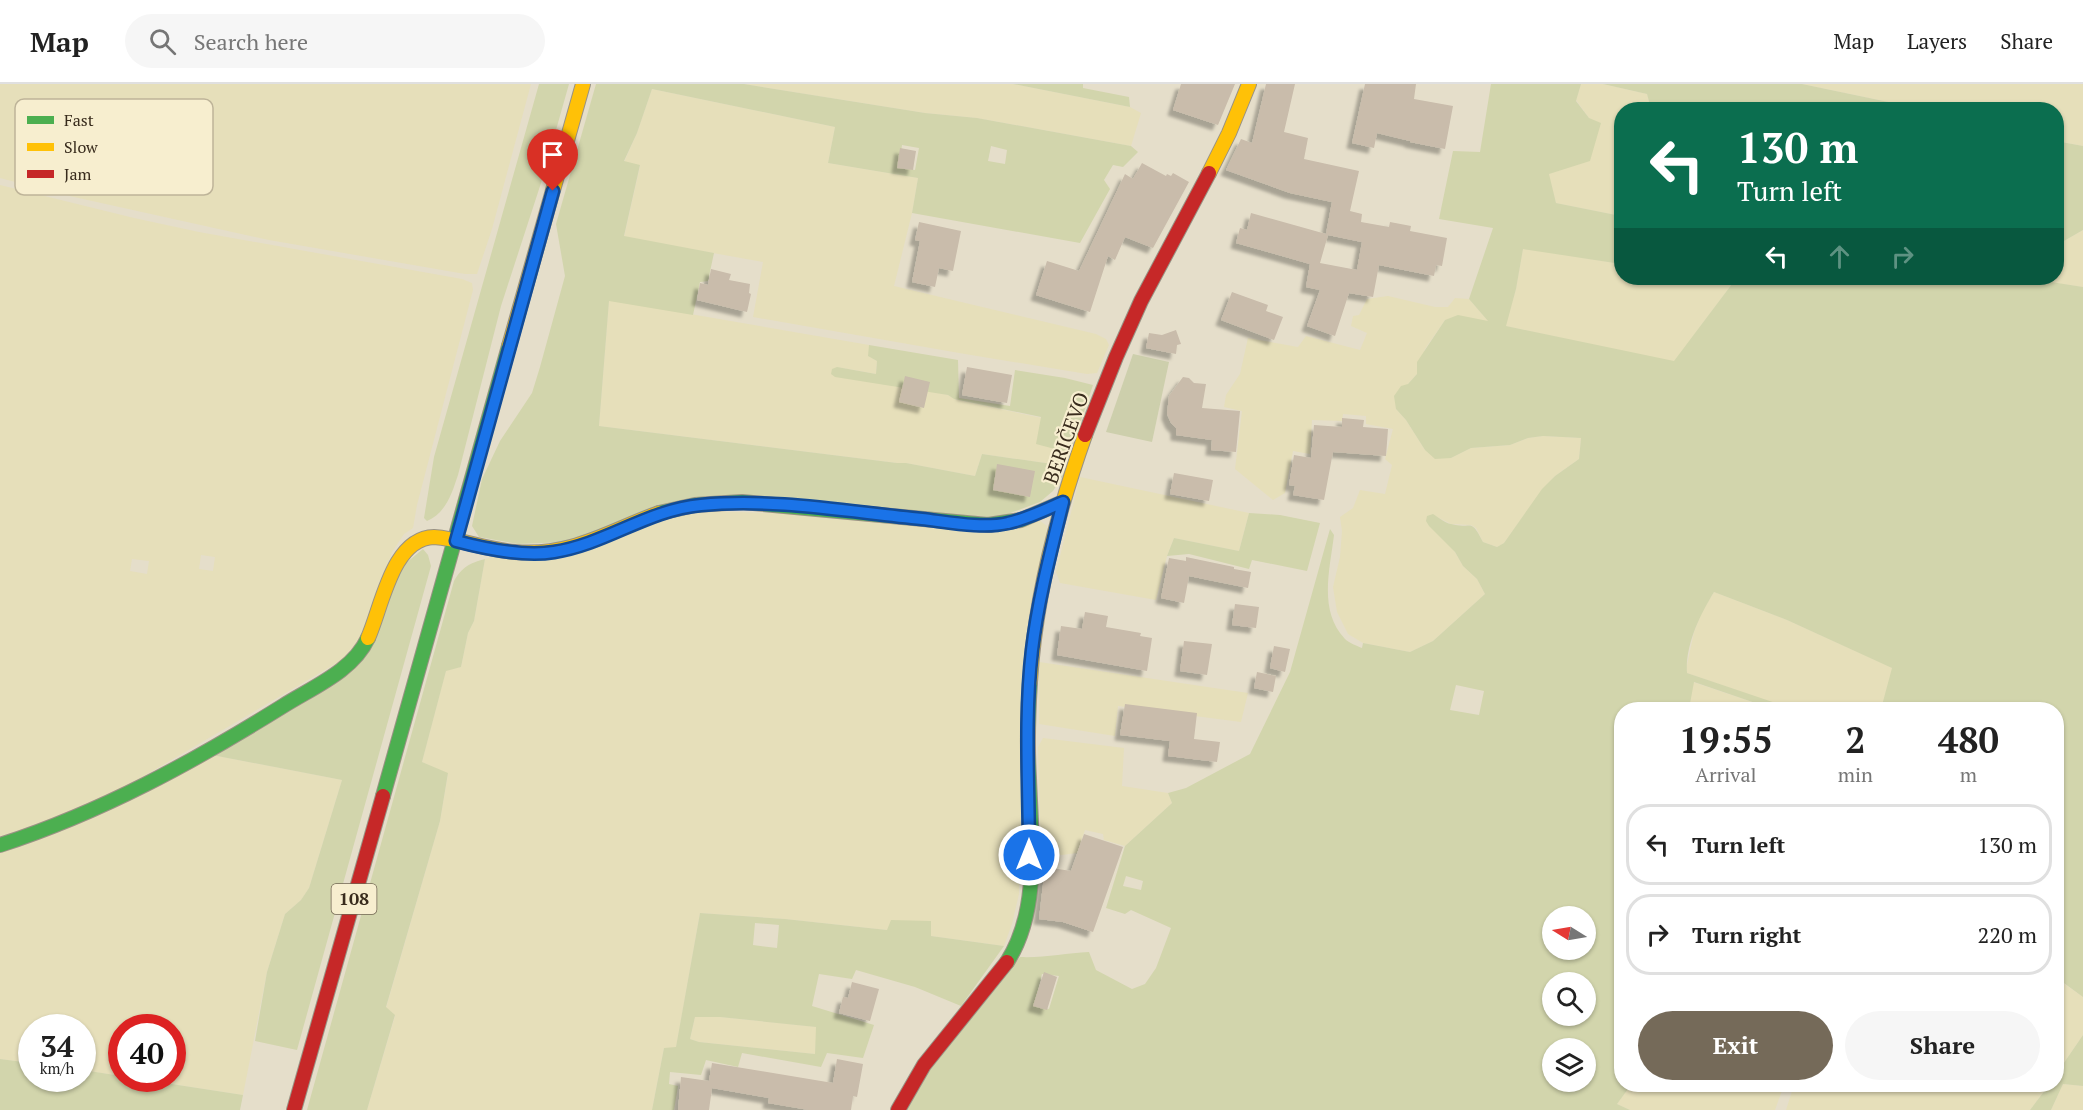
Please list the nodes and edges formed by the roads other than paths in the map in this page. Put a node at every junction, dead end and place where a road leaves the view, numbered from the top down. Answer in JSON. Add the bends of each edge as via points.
{"nodes":[{"id":1,"x":583,"y":84,"type":"edge"},
{"id":2,"x":1249,"y":84,"type":"edge"},
{"id":3,"x":1063,"y":502,"type":"junction"},
{"id":4,"x":456,"y":541,"type":"junction"},
{"id":5,"x":0,"y":845,"type":"edge"},
{"id":6,"x":294,"y":1110,"type":"edge"},
{"id":7,"x":898,"y":1110,"type":"edge"}],
"edges":[{"from":1,"to":4,"type":"street","number":"108"},
{"from":2,"to":3,"type":"street","name":"BERIČEVO","via":[[1209,175],[1155,272],[1125,337]]},
{"from":3,"to":4,"type":"street","via":[[1006,524],[739,502],[675,508],[554,552],[484,548]]},
{"from":3,"to":7,"type":"street","name":"BERIČEVO","via":[[1032,650],[1026,913],[1017,944],[1000,972],[928,1059]]},
{"from":4,"to":5,"type":"street","via":[[425,537],[402,555],[391,574],[370,638],[336,674],[131,794],[45,831]]},
{"from":4,"to":6,"type":"street","number":"108"}]}
